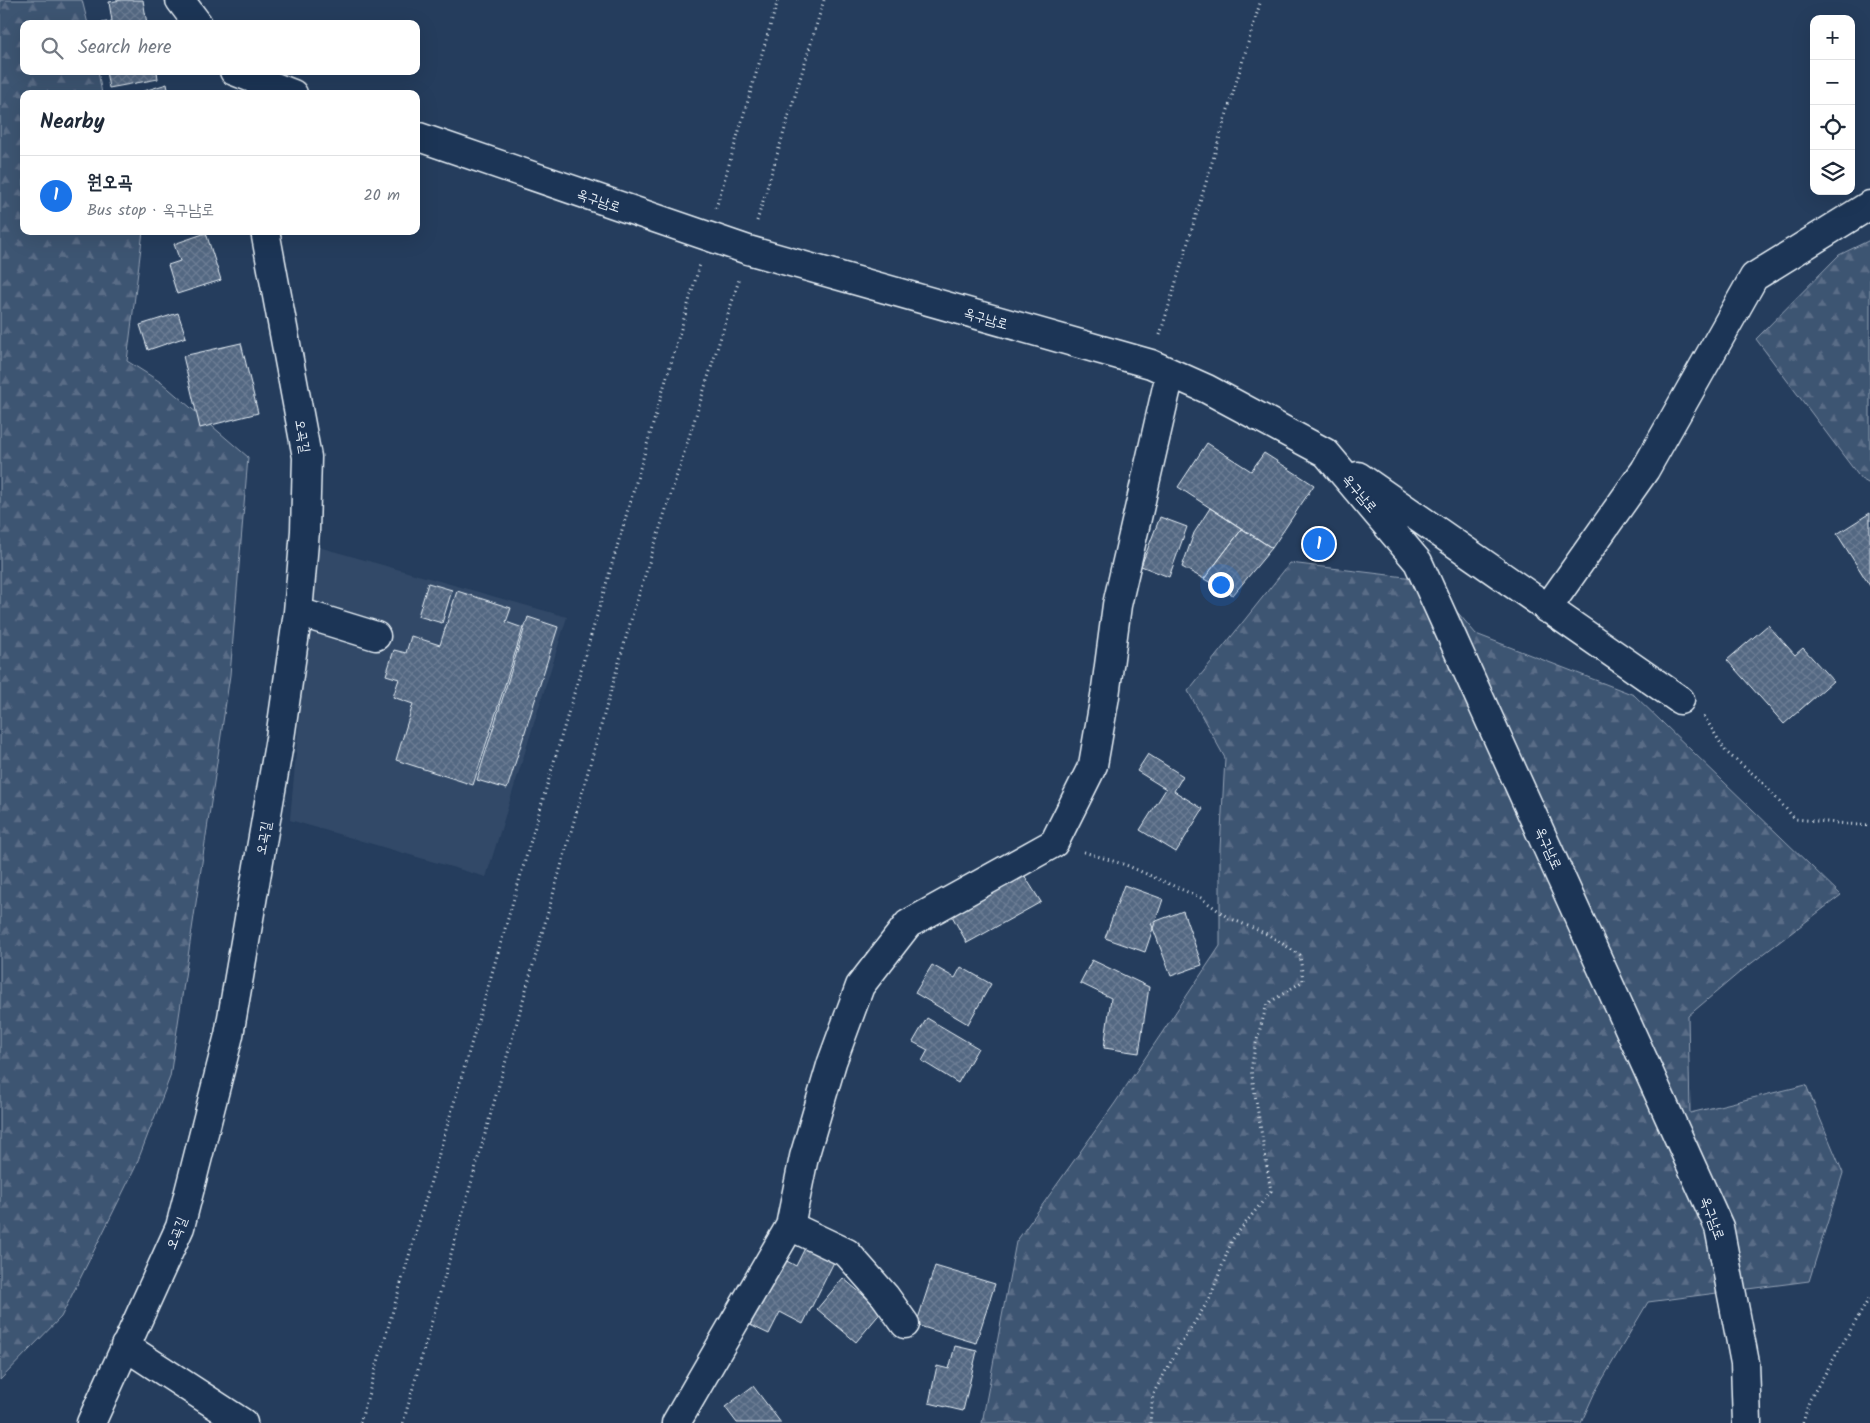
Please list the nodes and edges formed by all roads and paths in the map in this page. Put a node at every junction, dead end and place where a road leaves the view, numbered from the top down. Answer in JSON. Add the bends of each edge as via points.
{"nodes":[{"id":1,"x":180,"y":0,"type":"edge"},
{"id":2,"x":778,"y":0,"type":"edge"},
{"id":3,"x":824,"y":0,"type":"edge"},
{"id":4,"x":1261,"y":0,"type":"edge"},
{"id":5,"x":195,"y":20,"type":"edge"},
{"id":6,"x":236,"y":80,"type":"edge"},
{"id":7,"x":277,"y":90,"type":"edge"},
{"id":8,"x":420,"y":137,"type":"edge"},
{"id":9,"x":1870,"y":205,"type":"edge"},
{"id":10,"x":265,"y":235,"type":"edge"},
{"id":11,"x":708,"y":237,"type":"junction"},
{"id":12,"x":748,"y":250,"type":"junction"},
{"id":13,"x":1161,"y":369,"type":"junction"},
{"id":14,"x":1326,"y":453,"type":"junction"},
{"id":15,"x":1547,"y":609,"type":"junction"},
{"id":16,"x":298,"y":612,"type":"junction"},
{"id":17,"x":376,"y":636,"type":"dead end"},
{"id":18,"x":1680,"y":700,"type":"joint"},
{"id":19,"x":1870,"y":826,"type":"edge"},
{"id":20,"x":1054,"y":843,"type":"junction"},
{"id":21,"x":790,"y":1226,"type":"junction"},
{"id":22,"x":1870,"y":1296,"type":"edge"},
{"id":23,"x":905,"y":1324,"type":"dead end"},
{"id":24,"x":125,"y":1346,"type":"junction"},
{"id":25,"x":91,"y":1423,"type":"edge"},
{"id":26,"x":243,"y":1423,"type":"edge"},
{"id":27,"x":360,"y":1423,"type":"edge"},
{"id":28,"x":403,"y":1423,"type":"edge"},
{"id":29,"x":676,"y":1423,"type":"edge"},
{"id":30,"x":1150,"y":1423,"type":"edge"},
{"id":31,"x":1747,"y":1423,"type":"edge"},
{"id":32,"x":1803,"y":1423,"type":"edge"}],
"edges":[{"from":1,"to":5,"type":"street"},
{"from":2,"to":11,"type":"path"},
{"from":3,"to":12,"type":"path"},
{"from":4,"to":13,"type":"path"},
{"from":6,"to":7,"type":"street"},
{"from":8,"to":11,"type":"street","name":"옥구남로"},
{"from":9,"to":15,"type":"street","via":[[1754,276],[1645,470]]},
{"from":10,"to":16,"type":"street","name":"오곡길","via":[[307,458]]},
{"from":11,"to":12,"type":"street","name":"옥구남로"},
{"from":11,"to":27,"type":"path"},
{"from":12,"to":13,"type":"street","name":"옥구남로"},
{"from":12,"to":28,"type":"path","via":[[633,613]]},
{"from":13,"to":14,"type":"street","name":"옥구남로","via":[[1207,389]]},
{"from":13,"to":20,"type":"street","via":[[1117,605],[1093,765]]},
{"from":14,"to":15,"type":"street"},
{"from":14,"to":31,"type":"street","name":"옥구남로","via":[[1418,562],[1719,1227],[1745,1363]]},
{"from":15,"to":18,"type":"street"},
{"from":16,"to":17,"type":"street"},
{"from":16,"to":24,"type":"street","name":"오곡길","via":[[280,738],[229,1035],[180,1227]]},
{"from":18,"to":19,"type":"path","via":[[1707,718],[1726,752],[1760,779],[1795,819]]},
{"from":20,"to":21,"type":"street","via":[[908,924],[860,986],[832,1062],[806,1148]]},
{"from":20,"to":30,"type":"path","via":[[1126,865],[1201,898],[1227,917],[1269,935],[1300,955],[1303,981],[1267,1004],[1251,1070],[1271,1191],[1232,1240],[1210,1298],[1154,1394]]},
{"from":21,"to":23,"type":"street","via":[[847,1254]]},
{"from":21,"to":29,"type":"street"},
{"from":22,"to":32,"type":"path","via":[[1809,1401]]},
{"from":24,"to":25,"type":"street","name":"오곡길"},
{"from":24,"to":26,"type":"street"}]}
